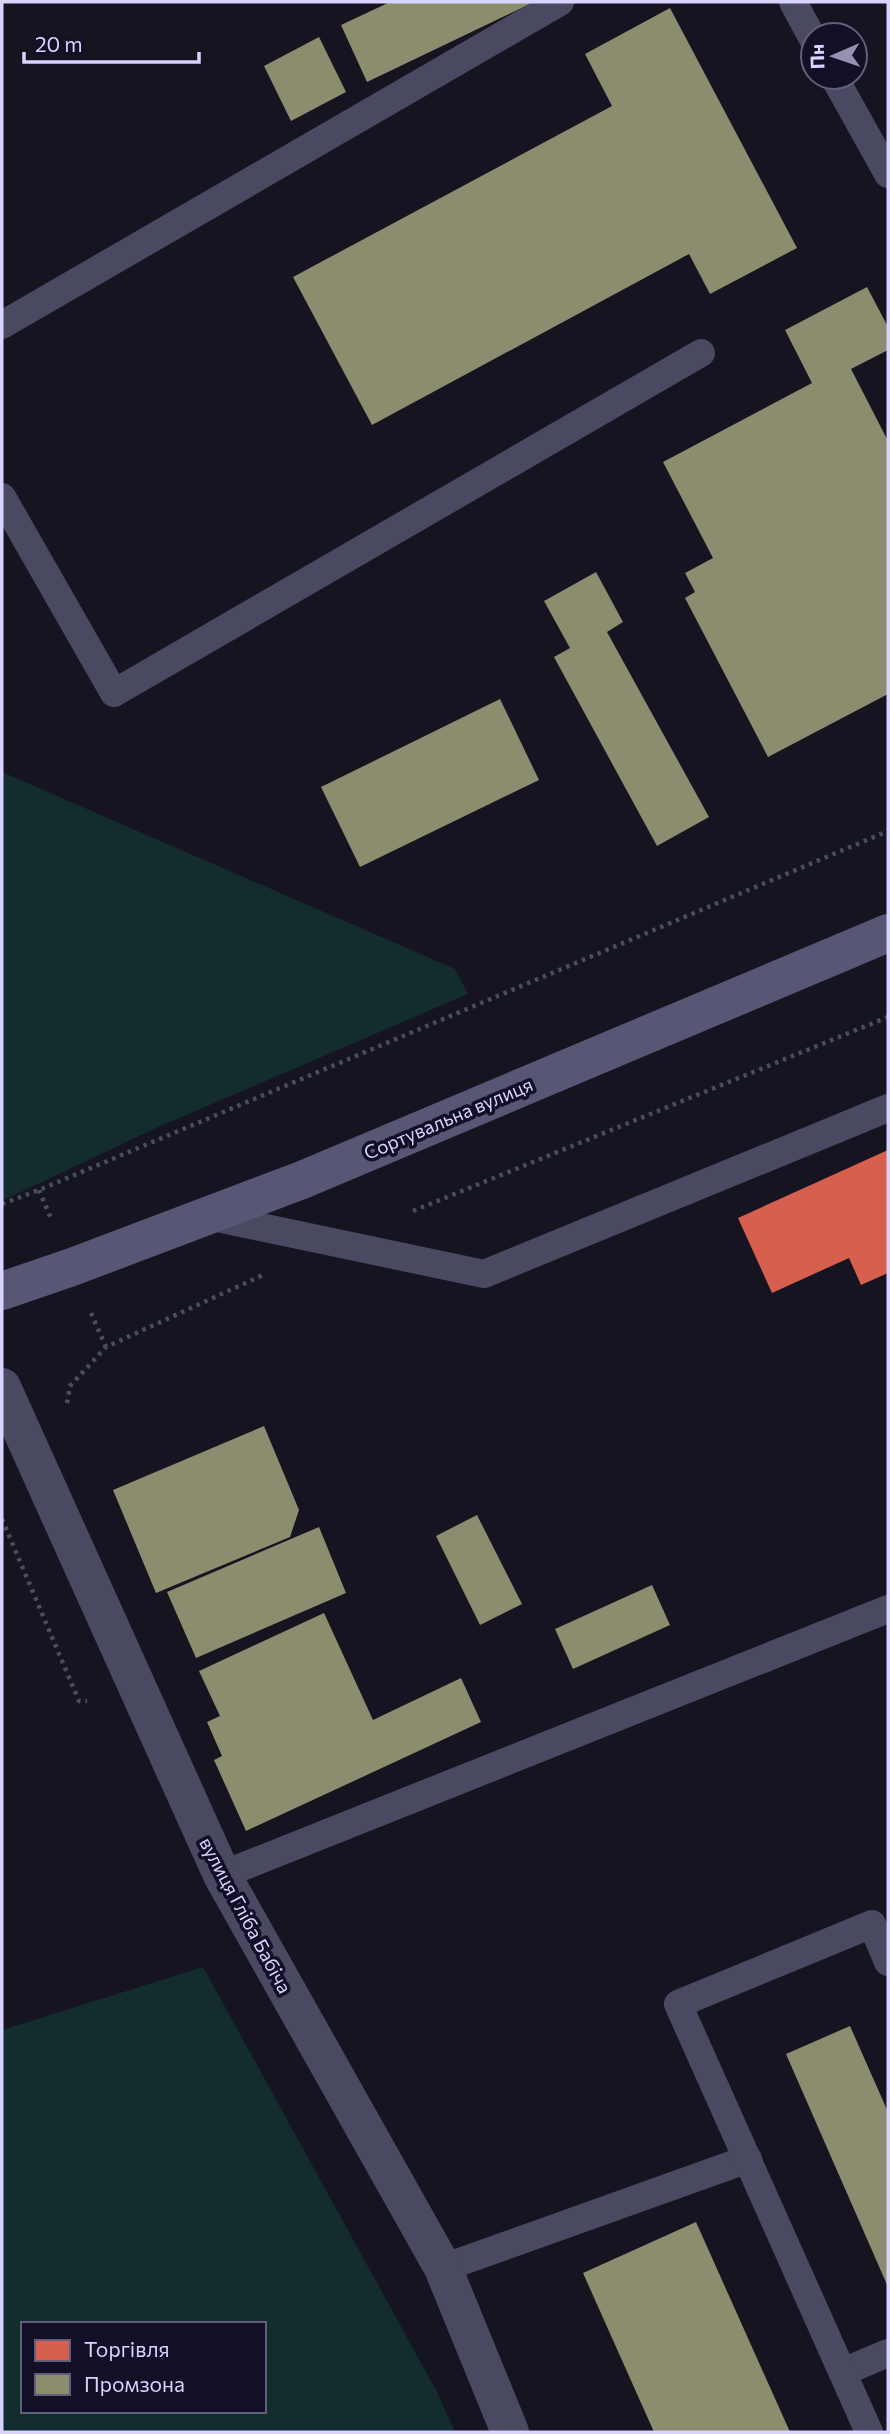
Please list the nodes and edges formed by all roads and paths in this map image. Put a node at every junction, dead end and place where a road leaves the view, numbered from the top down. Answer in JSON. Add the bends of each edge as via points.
{"nodes":[{"id":1,"x":560,"y":2,"type":"edge"},
{"id":2,"x":793,"y":2,"type":"edge"},
{"id":3,"x":804,"y":21,"type":"edge"},
{"id":4,"x":842,"y":91,"type":"edge"},
{"id":5,"x":888,"y":174,"type":"edge"},
{"id":6,"x":2,"y":325,"type":"edge"},
{"id":7,"x":701,"y":353,"type":"dead end"},
{"id":8,"x":2,"y":497,"type":"edge"},
{"id":9,"x":888,"y":831,"type":"edge"},
{"id":10,"x":888,"y":933,"type":"edge"},
{"id":11,"x":888,"y":1108,"type":"edge"},
{"id":12,"x":2,"y":1204,"type":"edge"},
{"id":13,"x":205,"y":1215,"type":"junction"},
{"id":14,"x":2,"y":1291,"type":"edge"},
{"id":15,"x":2,"y":1387,"type":"edge"},
{"id":16,"x":888,"y":1609,"type":"edge"},
{"id":17,"x":222,"y":1875,"type":"junction"},
{"id":18,"x":888,"y":1962,"type":"edge"},
{"id":19,"x":748,"y":2159,"type":"junction"},
{"id":20,"x":443,"y":2268,"type":"junction"},
{"id":21,"x":888,"y":2353,"type":"edge"},
{"id":22,"x":843,"y":2372,"type":"junction"},
{"id":23,"x":510,"y":2432,"type":"edge"},
{"id":24,"x":870,"y":2432,"type":"edge"}],
"edges":[{"from":1,"to":6,"type":"lane"},
{"from":2,"to":3,"type":"lane"},
{"from":4,"to":5,"type":"lane"},
{"from":7,"to":8,"type":"lane","via":[[114,693]]},
{"from":9,"to":12,"type":"path"},
{"from":10,"to":13,"type":"street","name":"Сортувальна вулиця","via":[[302,1180]]},
{"from":11,"to":13,"type":"lane","via":[[484,1274]]},
{"from":13,"to":14,"type":"street","name":"Сортувальна вулиця"},
{"from":15,"to":17,"type":"street","name":"вулиця Гліба Бабіча"},
{"from":16,"to":17,"type":"lane"},
{"from":17,"to":20,"type":"street","name":"вулиця Гліба Бабіча"},
{"from":18,"to":19,"type":"lane","via":[[872,1924],[678,2004]]},
{"from":19,"to":20,"type":"lane"},
{"from":19,"to":22,"type":"lane"},
{"from":20,"to":23,"type":"street","name":"вулиця Гліба Бабіча"},
{"from":21,"to":22,"type":"lane"},
{"from":22,"to":24,"type":"lane"}]}
